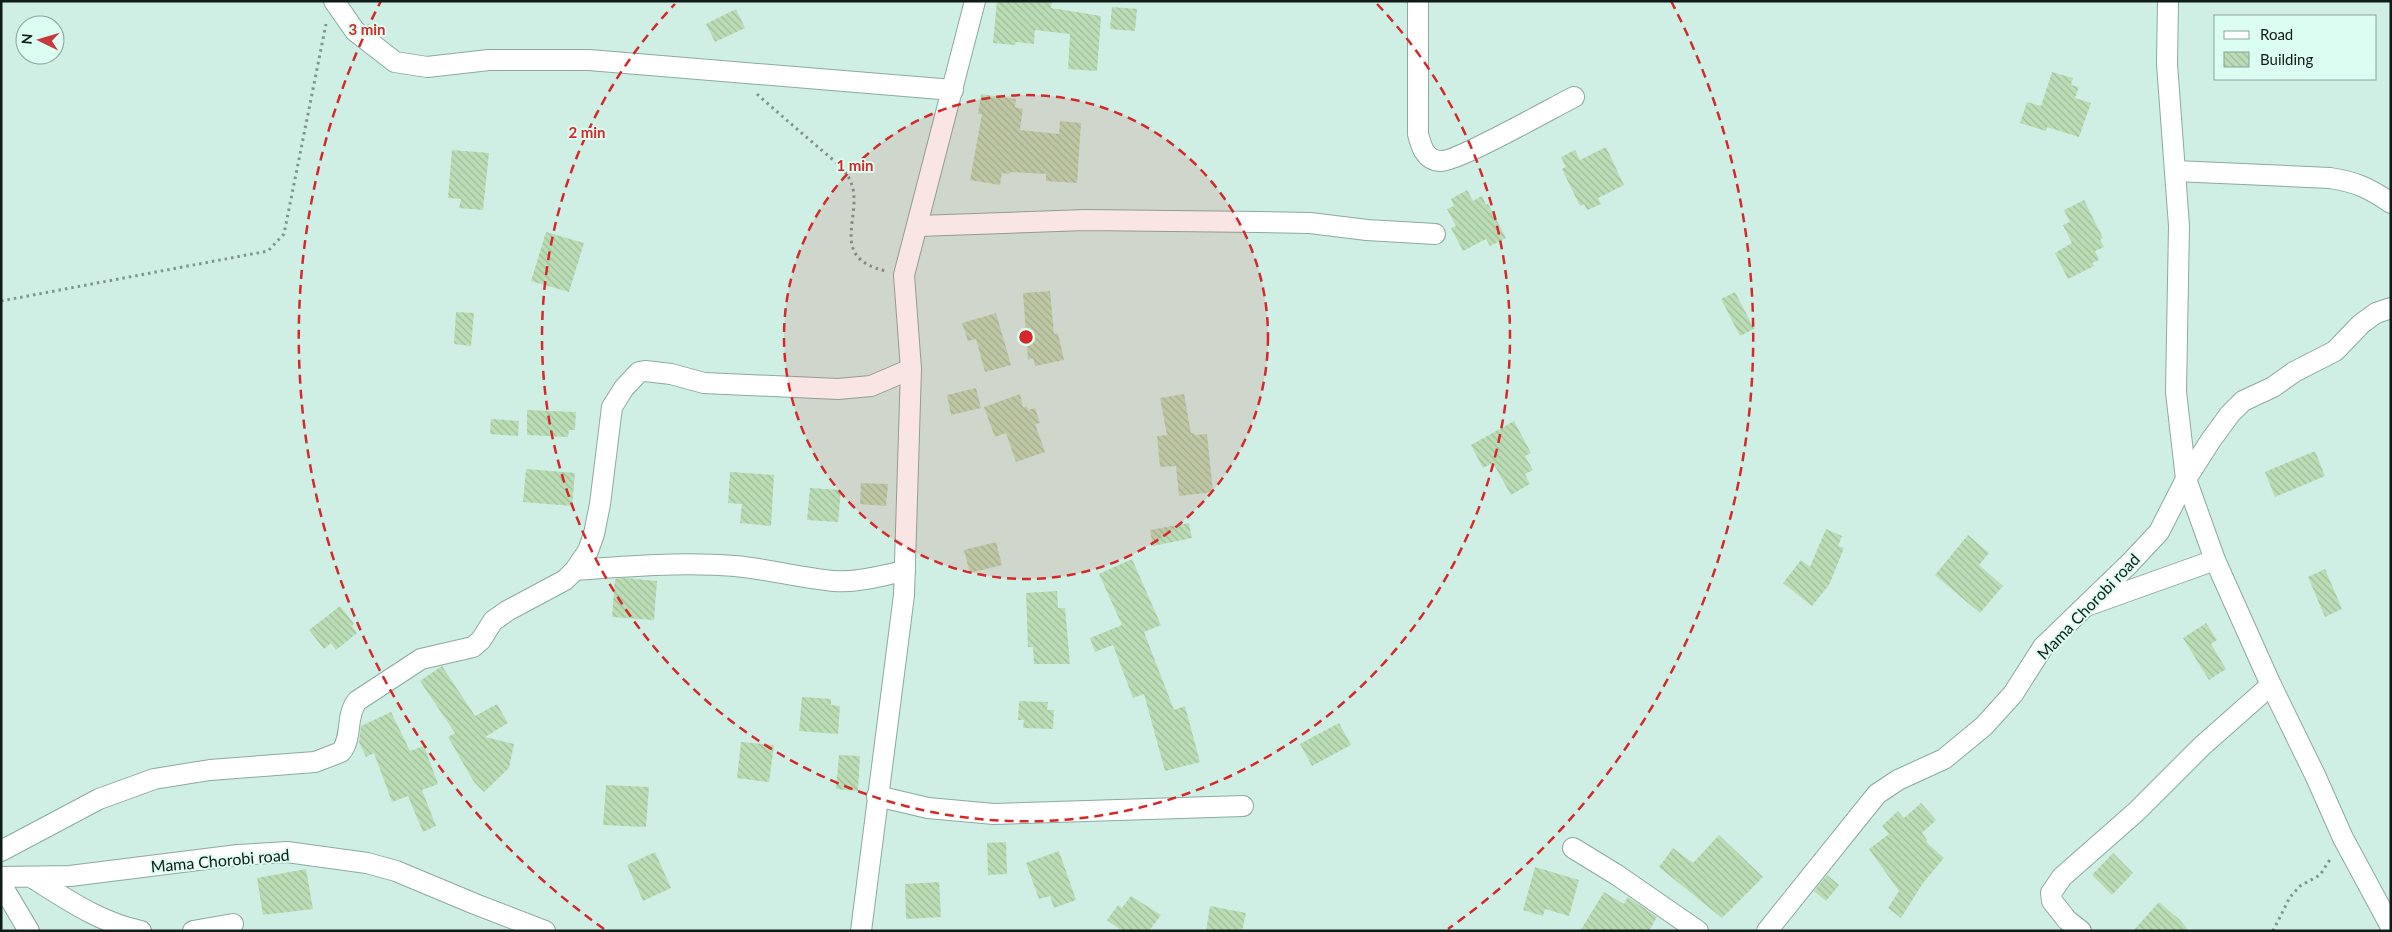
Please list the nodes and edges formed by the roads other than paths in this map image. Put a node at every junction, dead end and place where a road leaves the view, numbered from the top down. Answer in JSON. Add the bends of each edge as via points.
{"nodes":[{"id":1,"x":334,"y":1,"type":"edge"},
{"id":2,"x":975,"y":1,"type":"edge"},
{"id":3,"x":1418,"y":1,"type":"edge"},
{"id":4,"x":2168,"y":1,"type":"edge"},
{"id":5,"x":953,"y":90,"type":"junction"},
{"id":6,"x":1574,"y":97,"type":"dead end"},
{"id":7,"x":2175,"y":171,"type":"junction"},
{"id":8,"x":2391,"y":203,"type":"edge"},
{"id":9,"x":918,"y":226,"type":"junction"},
{"id":10,"x":1435,"y":234,"type":"dead end"},
{"id":11,"x":2391,"y":308,"type":"edge"},
{"id":12,"x":911,"y":369,"type":"junction"},
{"id":13,"x":2186,"y":479,"type":"junction"},
{"id":14,"x":2215,"y":560,"type":"junction"},
{"id":15,"x":575,"y":570,"type":"junction"},
{"id":16,"x":906,"y":571,"type":"junction"},
{"id":17,"x":2084,"y":607,"type":"junction"},
{"id":18,"x":2271,"y":685,"type":"junction"},
{"id":19,"x":877,"y":796,"type":"junction"},
{"id":20,"x":1243,"y":806,"type":"dead end"},
{"id":21,"x":1572,"y":848,"type":"dead end"},
{"id":22,"x":1,"y":850,"type":"edge"},
{"id":23,"x":1,"y":877,"type":"edge"},
{"id":24,"x":31,"y":877,"type":"junction"},
{"id":25,"x":1,"y":884,"type":"edge"},
{"id":26,"x":233,"y":924,"type":"dead end"},
{"id":27,"x":2391,"y":927,"type":"edge"},
{"id":28,"x":29,"y":931,"type":"edge"},
{"id":29,"x":141,"y":931,"type":"edge"},
{"id":30,"x":193,"y":931,"type":"edge"},
{"id":31,"x":545,"y":931,"type":"edge"},
{"id":32,"x":861,"y":931,"type":"edge"},
{"id":33,"x":1698,"y":931,"type":"edge"},
{"id":34,"x":1766,"y":931,"type":"edge"},
{"id":35,"x":2081,"y":931,"type":"edge"}],
"edges":[{"from":1,"to":5,"type":"street","via":[[355,31],[394,62],[427,67],[490,60],[589,60]]},
{"from":2,"to":5,"type":"street"},
{"from":3,"to":6,"type":"street","via":[[1418,134],[1422,149],[1430,159],[1442,162],[1476,148]]},
{"from":4,"to":7,"type":"street","via":[[2167,64]]},
{"from":5,"to":9,"type":"street"},
{"from":7,"to":8,"type":"street","via":[[2330,178],[2354,182]]},
{"from":7,"to":13,"type":"street","via":[[2179,226],[2176,392]]},
{"from":9,"to":10,"type":"street","via":[[1085,220],[1258,222],[1310,223]]},
{"from":9,"to":12,"type":"street","via":[[904,275]]},
{"from":11,"to":13,"type":"street","name":"Mama Chorobi road","via":[[2376,313],[2361,324],[2334,350],[2243,401],[2219,428]]},
{"from":12,"to":15,"type":"street","via":[[871,386],[838,389],[704,383],[671,374],[639,372],[612,408],[594,534],[588,552]]},
{"from":12,"to":16,"type":"street"},
{"from":13,"to":14,"type":"street"},
{"from":13,"to":17,"type":"street","name":"Mama Chorobi road","via":[[2159,532]]},
{"from":14,"to":17,"type":"street"},
{"from":14,"to":18,"type":"street"},
{"from":15,"to":16,"type":"street","via":[[695,564],[736,566],[835,581],[861,580]]},
{"from":15,"to":22,"type":"street","via":[[565,580],[493,621],[473,647],[421,660],[357,701],[350,711],[345,746],[336,756],[315,762],[210,770],[154,779],[99,799]]},
{"from":16,"to":19,"type":"street"},
{"from":17,"to":34,"type":"street","name":"Mama Chorobi road","via":[[2043,647],[2013,694],[1984,726],[1944,759],[1898,780],[1877,794]]},
{"from":18,"to":27,"type":"street","via":[[2343,838]]},
{"from":18,"to":35,"type":"street","via":[[2062,877],[2052,893],[2052,901]]},
{"from":19,"to":20,"type":"street","via":[[928,808],[994,814]]},
{"from":19,"to":32,"type":"street"},
{"from":21,"to":33,"type":"street"},
{"from":23,"to":24,"type":"street","name":"Mama Chorobi road"},
{"from":24,"to":29,"type":"street","via":[[84,909]]},
{"from":24,"to":31,"type":"street","name":"Mama Chorobi road","via":[[70,876],[288,852],[396,870]]},
{"from":25,"to":28,"type":"street"},
{"from":26,"to":30,"type":"street"}]}
